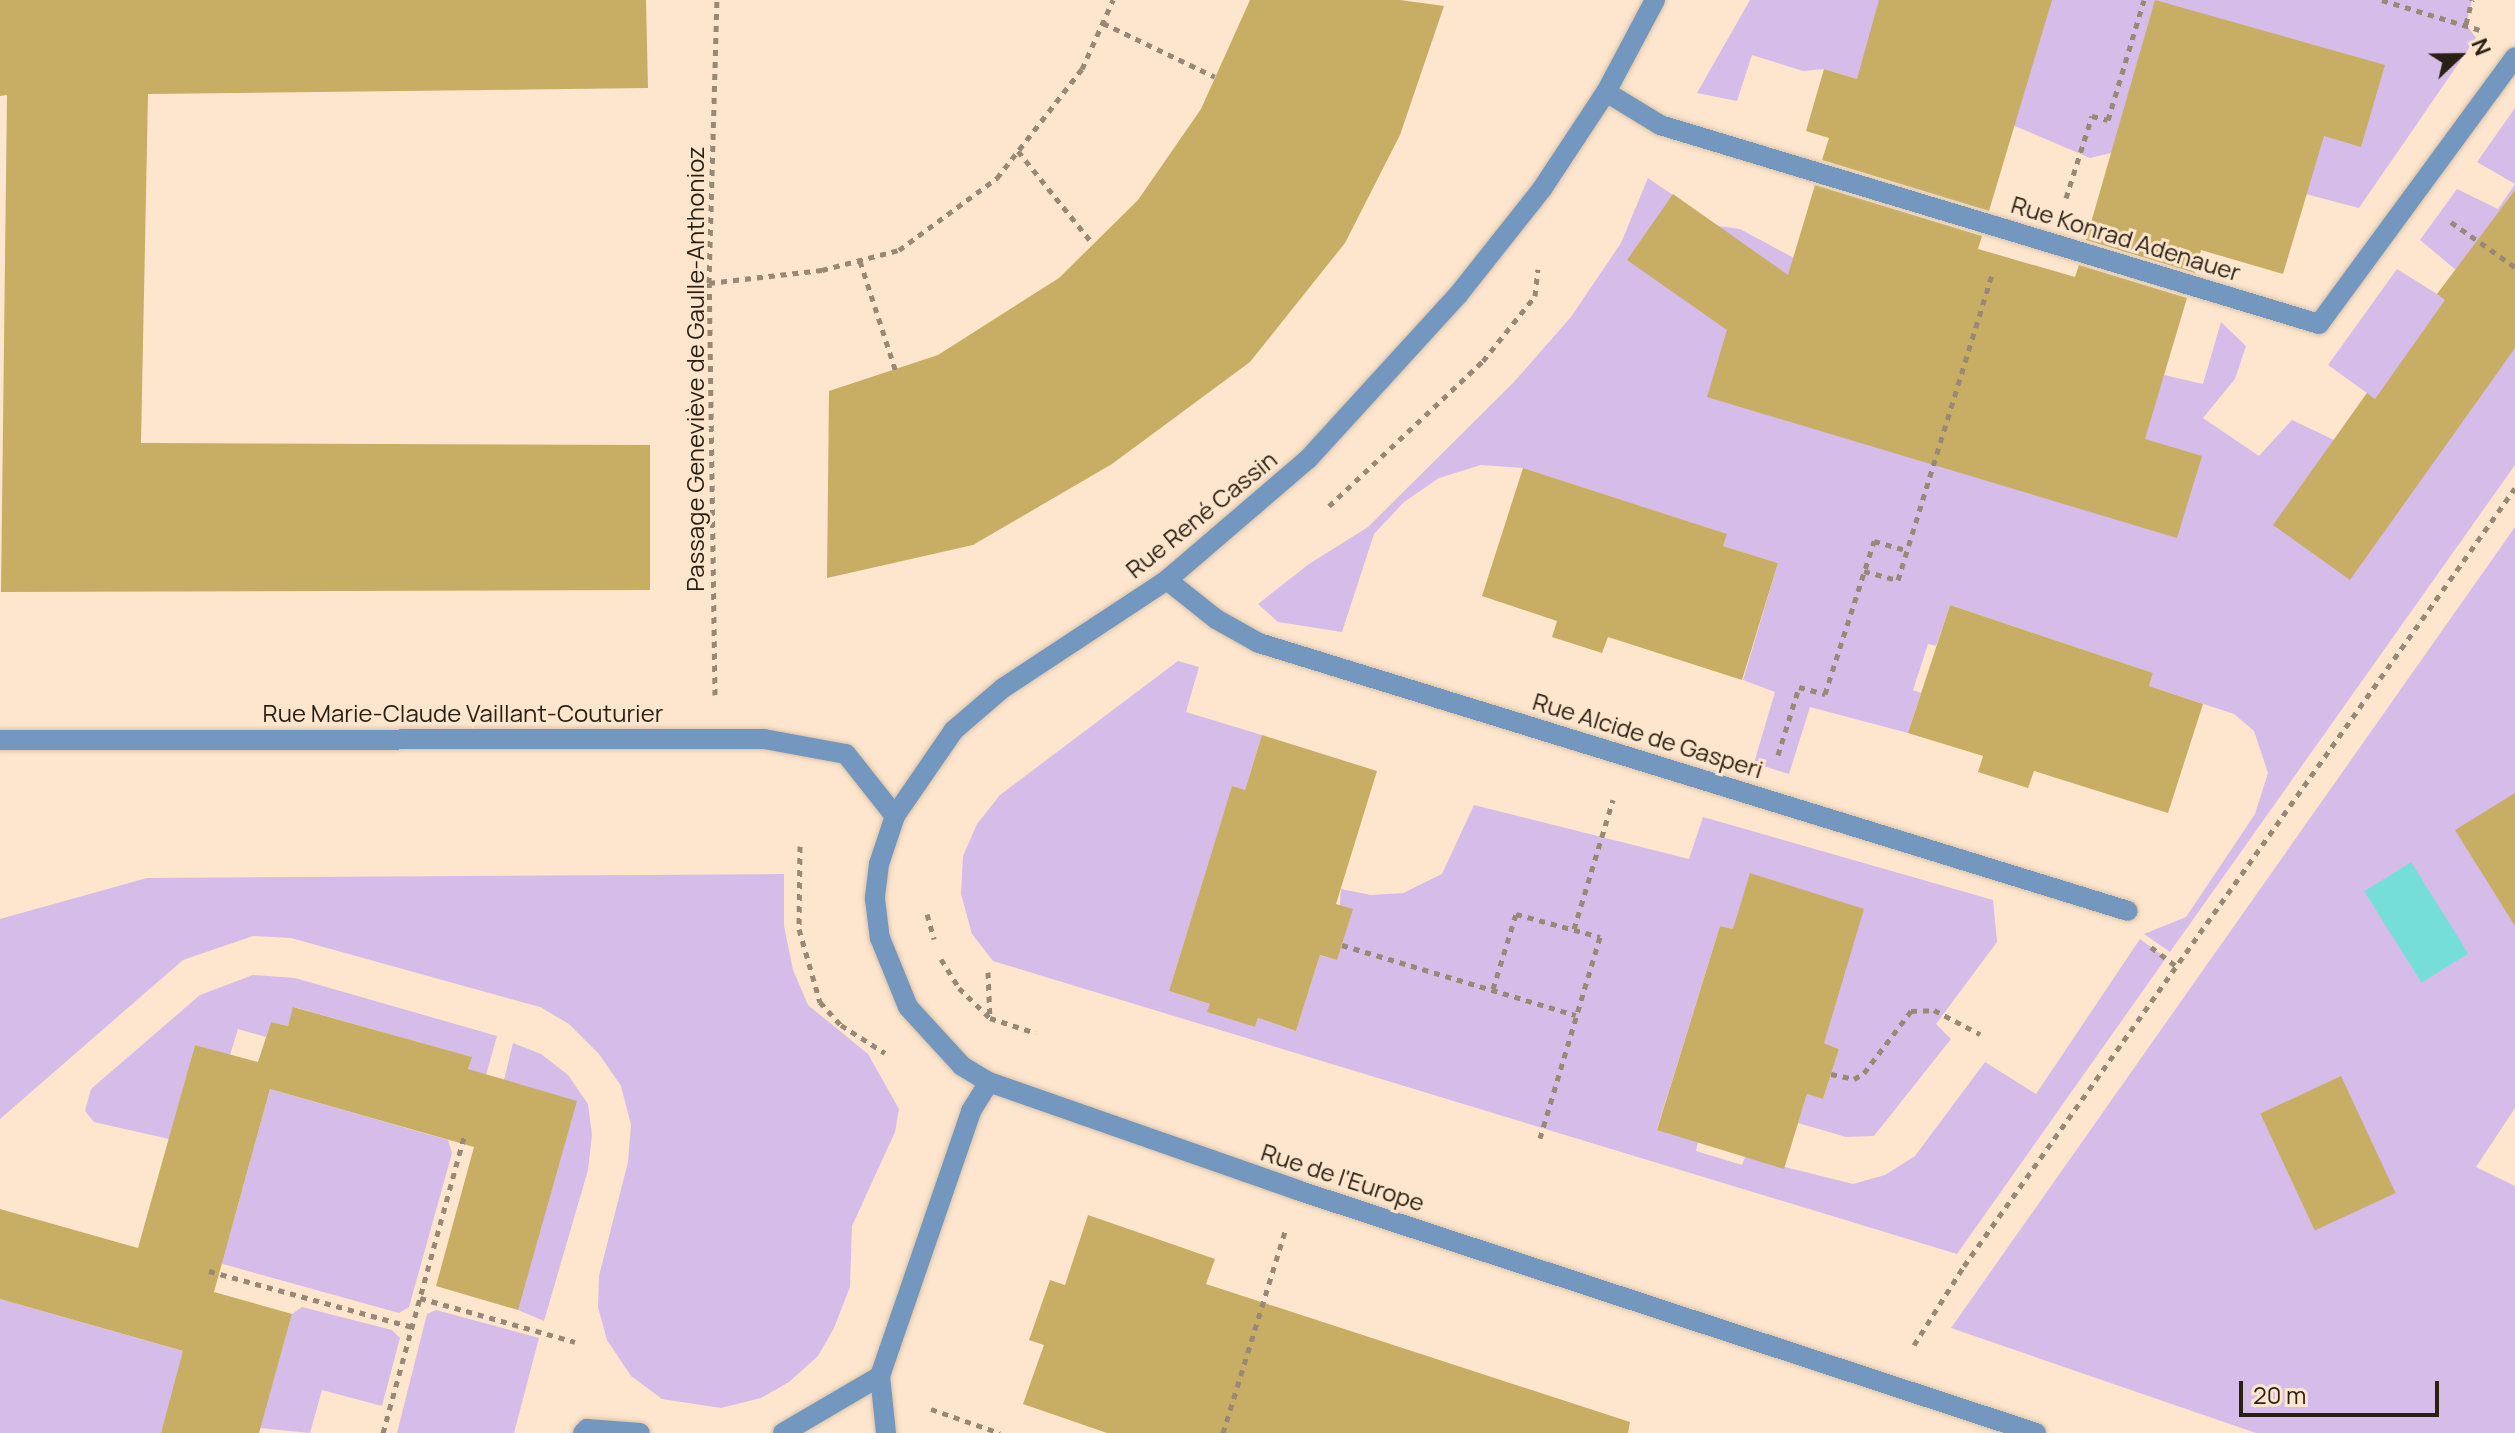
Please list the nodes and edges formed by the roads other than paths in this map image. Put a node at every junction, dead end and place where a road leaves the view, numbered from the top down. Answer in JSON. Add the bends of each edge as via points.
{"nodes":[{"id":1,"x":1655,"y":0,"type":"edge"},
{"id":2,"x":2515,"y":57,"type":"edge"},
{"id":3,"x":1606,"y":92,"type":"junction"},
{"id":4,"x":1167,"y":580,"type":"junction"},
{"id":5,"x":0,"y":740,"type":"edge"},
{"id":6,"x":895,"y":816,"type":"junction"},
{"id":7,"x":2128,"y":911,"type":"dead end"},
{"id":8,"x":989,"y":1082,"type":"junction"},
{"id":9,"x":880,"y":1376,"type":"junction"},
{"id":10,"x":583,"y":1433,"type":"edge"},
{"id":11,"x":640,"y":1433,"type":"edge"},
{"id":12,"x":783,"y":1433,"type":"edge"},
{"id":13,"x":886,"y":1433,"type":"edge"},
{"id":14,"x":2036,"y":1433,"type":"edge"}],
"edges":[{"from":1,"to":3,"type":"street","name":"Rue René Cassin"},
{"from":2,"to":3,"type":"street","name":"Rue Konrad Adenauer","via":[[2319,324],[1660,125]]},
{"from":3,"to":4,"type":"street","name":"Rue René Cassin","via":[[1542,189],[1382,381],[1308,459]]},
{"from":4,"to":6,"type":"street","name":"Rue René Cassin","via":[[1003,688],[954,730]]},
{"from":4,"to":7,"type":"street","name":"Rue Alcide de Gasperi","via":[[1216,619],[1259,643]]},
{"from":5,"to":6,"type":"street","name":"Rue Marie-Claude Vaillant-Couturier","via":[[764,739],[846,754]]},
{"from":6,"to":8,"type":"street","name":"Rue René Cassin","via":[[879,864],[875,899],[890,972],[908,1007],[962,1066]]},
{"from":8,"to":9,"type":"street","via":[[971,1111]]},
{"from":8,"to":14,"type":"street","name":"Rue de l'Europe","via":[[1297,1190]]},
{"from":9,"to":12,"type":"street"},
{"from":9,"to":13,"type":"street"},
{"from":10,"to":11,"type":"street"}]}
